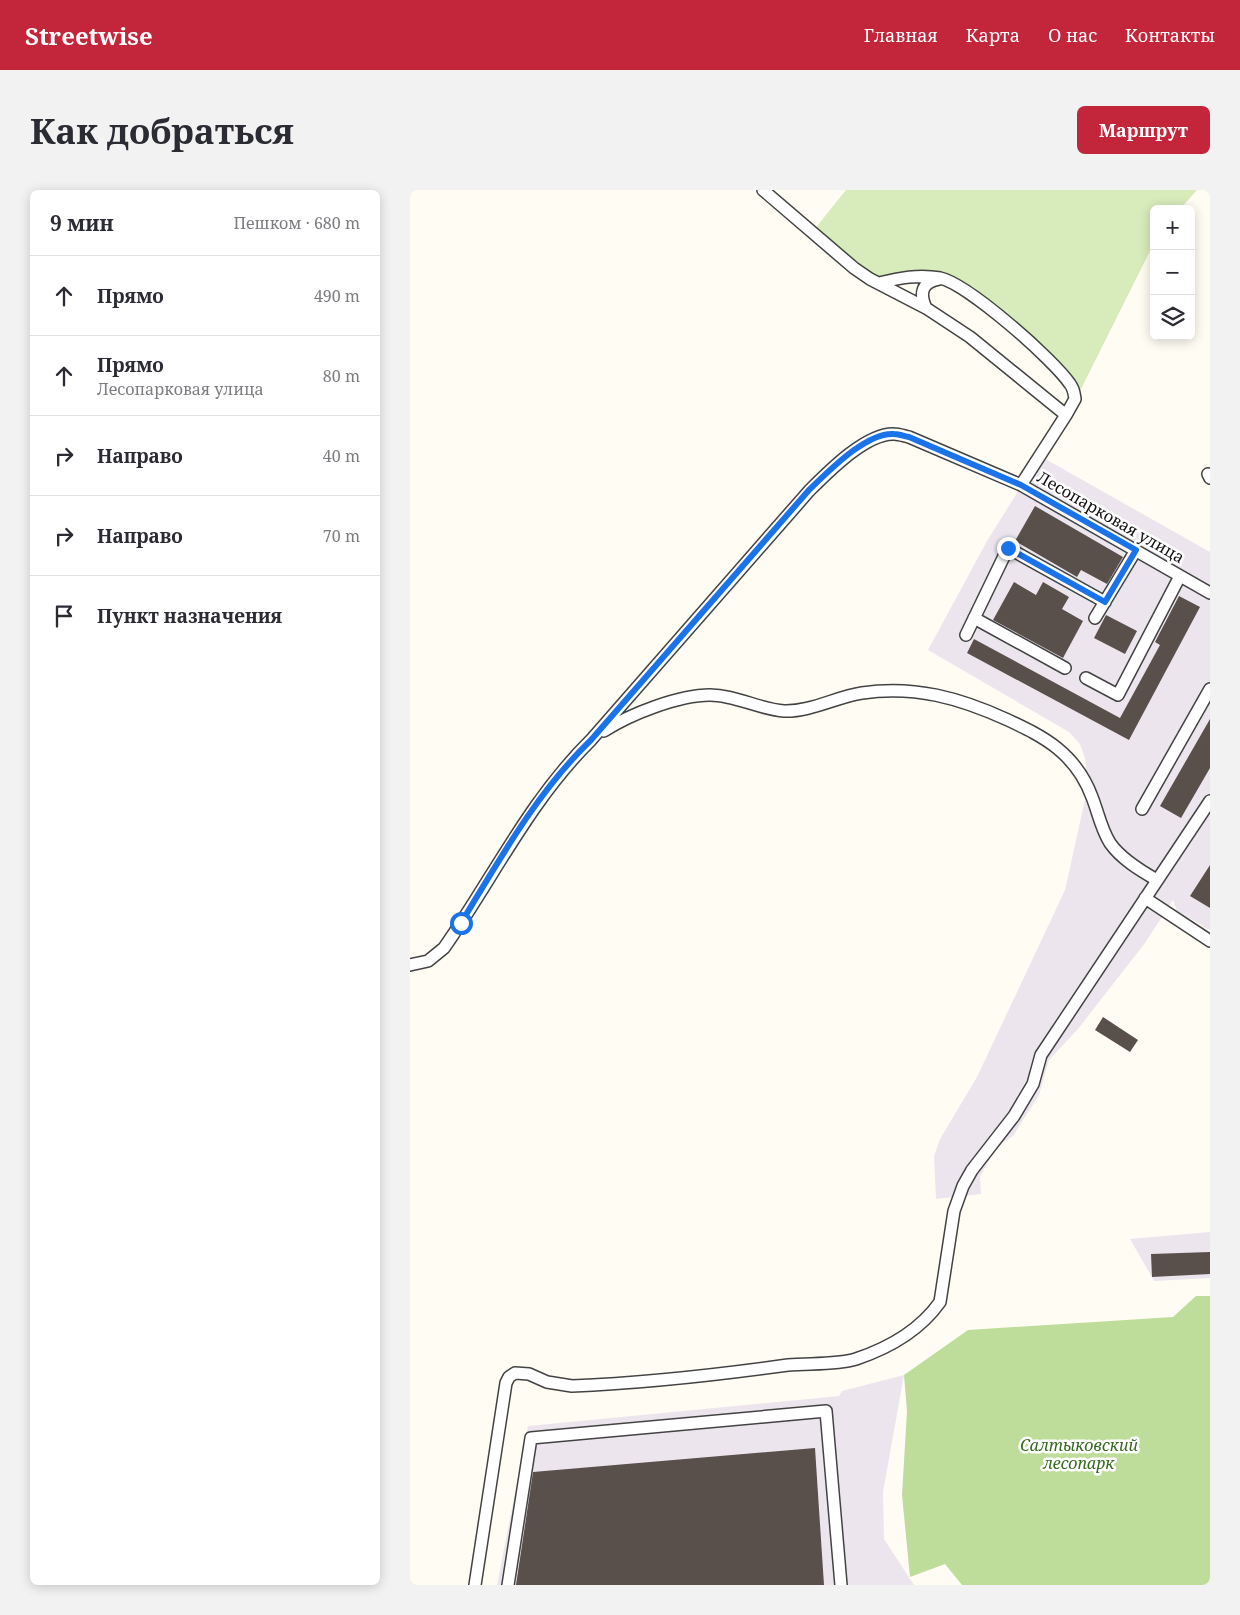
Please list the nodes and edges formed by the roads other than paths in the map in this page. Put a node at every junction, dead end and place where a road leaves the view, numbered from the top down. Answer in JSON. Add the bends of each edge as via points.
{"nodes":[{"id":1,"x":763,"y":190,"type":"edge"},
{"id":2,"x":941,"y":278,"type":"junction"},
{"id":3,"x":879,"y":283,"type":"junction"},
{"id":4,"x":926,"y":308,"type":"junction"},
{"id":5,"x":1066,"y":415,"type":"junction"},
{"id":6,"x":1021,"y":485,"type":"junction"},
{"id":7,"x":1136,"y":550,"type":"junction"},
{"id":8,"x":1180,"y":576,"type":"junction"},
{"id":9,"x":1210,"y":593,"type":"edge"},
{"id":10,"x":1105,"y":602,"type":"junction"},
{"id":11,"x":974,"y":618,"type":"junction"},
{"id":12,"x":1095,"y":618,"type":"dead end"},
{"id":13,"x":966,"y":635,"type":"dead end"},
{"id":14,"x":1066,"y":668,"type":"dead end"},
{"id":15,"x":1086,"y":678,"type":"dead end"},
{"id":16,"x":1210,"y":689,"type":"edge"},
{"id":17,"x":591,"y":740,"type":"junction"},
{"id":18,"x":1210,"y":801,"type":"edge"},
{"id":19,"x":1142,"y":809,"type":"dead end"},
{"id":20,"x":1157,"y":880,"type":"junction"},
{"id":21,"x":1145,"y":898,"type":"junction"},
{"id":22,"x":1210,"y":941,"type":"edge"},
{"id":23,"x":410,"y":965,"type":"edge"},
{"id":24,"x":475,"y":1585,"type":"edge"},
{"id":25,"x":508,"y":1585,"type":"edge"},
{"id":26,"x":841,"y":1585,"type":"edge"}],
"edges":[{"from":1,"to":3,"type":"street","via":[[854,268]]},
{"from":2,"to":3,"type":"street","via":[[907,277]]},
{"from":2,"to":4,"type":"street","via":[[922,289]]},
{"from":2,"to":5,"type":"street","via":[[985,304],[1065,377],[1075,399]]},
{"from":3,"to":4,"type":"street"},
{"from":4,"to":5,"type":"street","via":[[970,336]]},
{"from":5,"to":6,"type":"street"},
{"from":6,"to":7,"type":"street","name":"Лесопарковая улица"},
{"from":6,"to":17,"type":"street","name":"Лесопарковая улица","via":[[909,437],[892,434],[862,446],[809,490]]},
{"from":7,"to":8,"type":"street","name":"Лесопарковая улица"},
{"from":7,"to":10,"type":"street"},
{"from":8,"to":9,"type":"street","name":"Лесопарковая улица"},
{"from":8,"to":15,"type":"street","via":[[1118,695]]},
{"from":10,"to":11,"type":"street","via":[[1008,548]]},
{"from":10,"to":12,"type":"street"},
{"from":11,"to":13,"type":"street"},
{"from":11,"to":14,"type":"street"},
{"from":16,"to":19,"type":"street"},
{"from":17,"to":20,"type":"street","via":[[616,723],[650,709],[711,695],[785,711],[805,709],[862,693],[896,690],[935,693],[974,704],[1033,732],[1056,748],[1082,776],[1110,843],[1126,860]]},
{"from":17,"to":23,"type":"street","via":[[569,761],[520,826],[444,948],[428,961]]},
{"from":18,"to":20,"type":"street"},
{"from":20,"to":21,"type":"street"},
{"from":21,"to":22,"type":"street"},
{"from":21,"to":24,"type":"street","via":[[1041,1055],[1033,1084],[1014,1116],[963,1186],[954,1211],[940,1302],[932,1314],[902,1338],[854,1360],[572,1386],[515,1373],[506,1384]]},
{"from":25,"to":26,"type":"street","via":[[531,1438],[826,1411]]}]}
